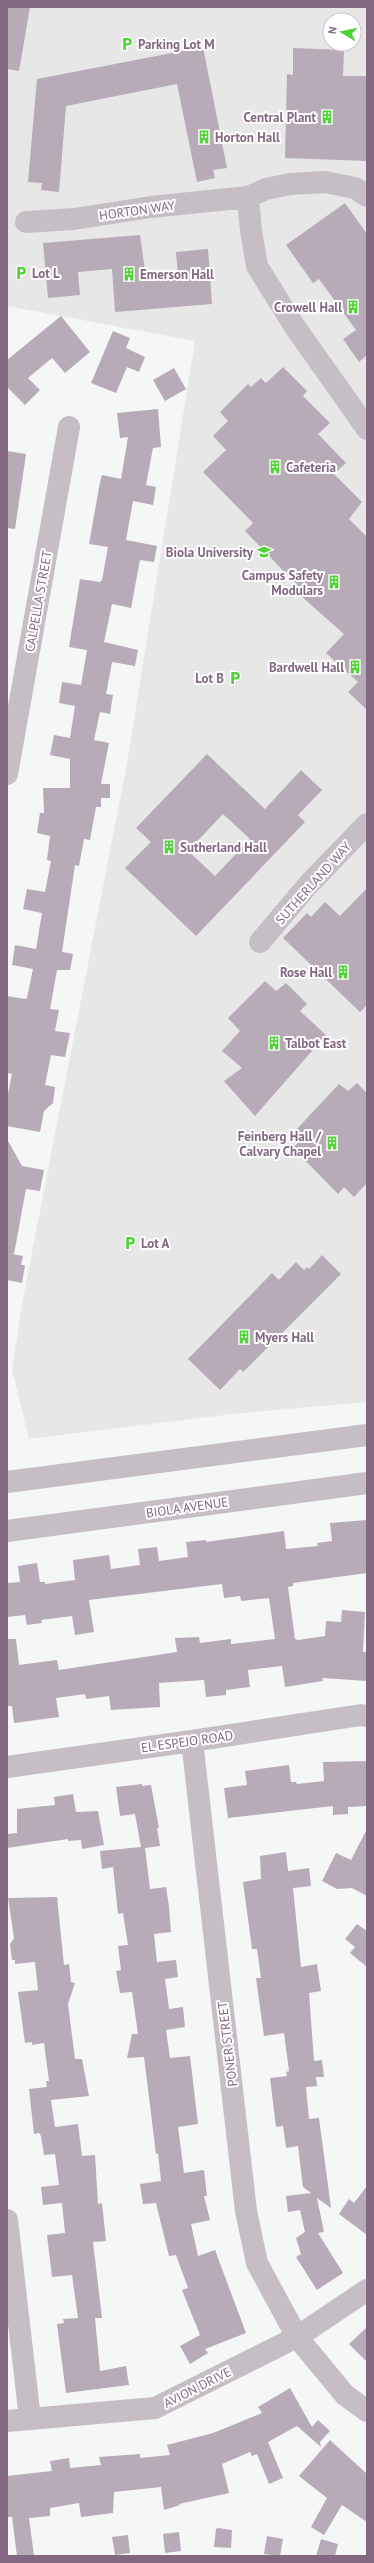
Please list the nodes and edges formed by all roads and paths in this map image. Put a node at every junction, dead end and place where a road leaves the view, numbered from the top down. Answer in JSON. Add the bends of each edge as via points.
{"nodes":[{"id":1,"x":367,"y":196,"type":"edge"},
{"id":2,"x":248,"y":198,"type":"junction"},
{"id":3,"x":26,"y":222,"type":"dead end"},
{"id":4,"x":364,"y":418,"type":"edge"},
{"id":5,"x":69,"y":428,"type":"dead end"},
{"id":6,"x":7,"y":774,"type":"edge"},
{"id":7,"x":367,"y":824,"type":"edge"},
{"id":8,"x":260,"y":942,"type":"dead end"},
{"id":9,"x":367,"y":1435,"type":"edge"},
{"id":10,"x":7,"y":1482,"type":"edge"},
{"id":11,"x":367,"y":1483,"type":"edge"},
{"id":12,"x":7,"y":1531,"type":"edge"},
{"id":13,"x":367,"y":1716,"type":"edge"},
{"id":14,"x":192,"y":1741,"type":"junction"},
{"id":15,"x":7,"y":1766,"type":"edge"},
{"id":16,"x":7,"y":2220,"type":"edge"},
{"id":17,"x":367,"y":2290,"type":"edge"},
{"id":18,"x":297,"y":2337,"type":"junction"},
{"id":19,"x":367,"y":2411,"type":"edge"},
{"id":20,"x":30,"y":2419,"type":"junction"},
{"id":21,"x":7,"y":2421,"type":"edge"}],
"edges":[{"from":1,"to":2,"type":"street","via":[[355,188],[325,182],[290,184],[266,189]]},
{"from":2,"to":3,"type":"street","name":"HORTON WAY","via":[[151,207],[74,219]]},
{"from":2,"to":4,"type":"street","via":[[250,231],[257,266],[294,327]]},
{"from":5,"to":6,"type":"street","name":"CALPELLA STREET"},
{"from":7,"to":8,"type":"street","name":"SUTHERLAND WAY","via":[[308,885]]},
{"from":9,"to":10,"type":"street"},
{"from":11,"to":12,"type":"street","name":"BIOLA AVENUE"},
{"from":13,"to":14,"type":"street","name":"EL ESPEJO ROAD","via":[[361,1714]]},
{"from":14,"to":15,"type":"street","name":"EL ESPEJO ROAD"},
{"from":14,"to":18,"type":"street","name":"PONER STREET","via":[[246,2211],[257,2263]]},
{"from":16,"to":20,"type":"street"},
{"from":17,"to":18,"type":"street","name":"AVION DRIVE"},
{"from":18,"to":19,"type":"street","name":"PONER STREET","via":[[345,2395]]},
{"from":18,"to":20,"type":"street","name":"AVION DRIVE","via":[[155,2408]]},
{"from":20,"to":21,"type":"street","name":"AVION DRIVE"}]}
